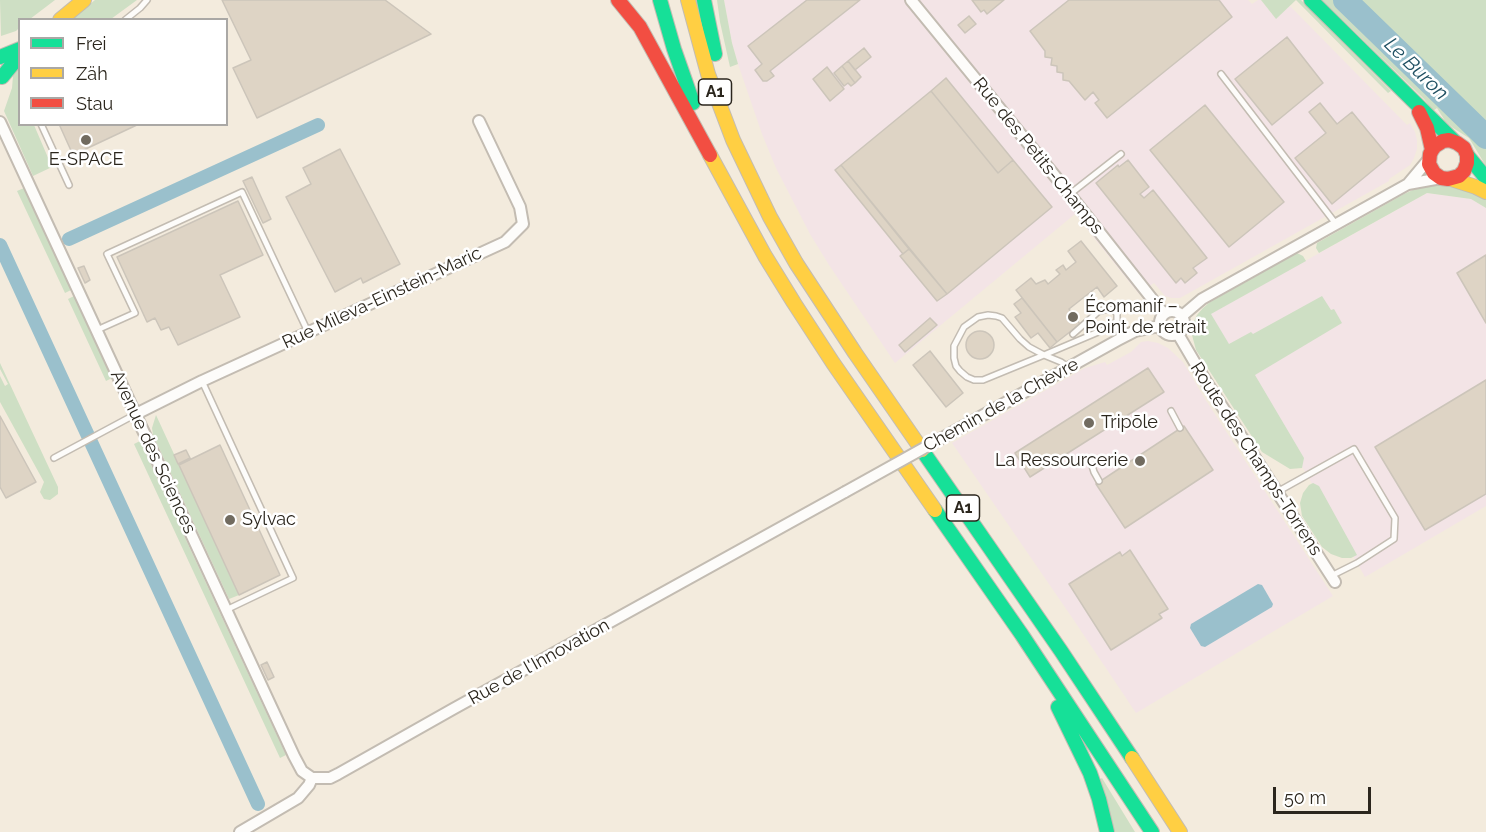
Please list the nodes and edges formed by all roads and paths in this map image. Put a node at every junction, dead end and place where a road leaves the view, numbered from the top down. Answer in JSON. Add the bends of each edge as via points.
{"nodes":[{"id":1,"x":84,"y":0,"type":"edge"},
{"id":2,"x":147,"y":0,"type":"edge"},
{"id":3,"x":618,"y":0,"type":"edge"},
{"id":4,"x":660,"y":0,"type":"edge"},
{"id":5,"x":688,"y":0,"type":"edge"},
{"id":6,"x":704,"y":0,"type":"edge"},
{"id":7,"x":911,"y":0,"type":"edge"},
{"id":8,"x":1311,"y":0,"type":"edge"},
{"id":9,"x":62,"y":18,"type":"edge"},
{"id":10,"x":128,"y":18,"type":"edge"},
{"id":11,"x":18,"y":50,"type":"edge"},
{"id":12,"x":0,"y":57,"type":"edge"},
{"id":13,"x":18,"y":57,"type":"edge"},
{"id":14,"x":1,"y":73,"type":"edge"},
{"id":15,"x":1221,"y":74,"type":"dead end"},
{"id":16,"x":1,"y":92,"type":"edge"},
{"id":17,"x":1412,"y":101,"type":"junction"},
{"id":18,"x":479,"y":121,"type":"dead end"},
{"id":19,"x":0,"y":122,"type":"edge"},
{"id":20,"x":42,"y":126,"type":"edge"},
{"id":21,"x":1454,"y":141,"type":"junction"},
{"id":22,"x":1121,"y":154,"type":"dead end"},
{"id":23,"x":1430,"y":155,"type":"junction"},
{"id":24,"x":1467,"y":155,"type":"junction"},
{"id":25,"x":1446,"y":178,"type":"junction"},
{"id":26,"x":1486,"y":178,"type":"edge"},
{"id":27,"x":752,"y":181,"type":"junction"},
{"id":28,"x":1408,"y":184,"type":"junction"},
{"id":29,"x":69,"y":185,"type":"dead end"},
{"id":30,"x":1486,"y":192,"type":"edge"},
{"id":31,"x":1070,"y":194,"type":"junction"},
{"id":32,"x":745,"y":219,"type":"junction"},
{"id":33,"x":1336,"y":224,"type":"junction"},
{"id":34,"x":1164,"y":314,"type":"junction"},
{"id":35,"x":1182,"y":316,"type":"junction"},
{"id":36,"x":1160,"y":326,"type":"junction"},
{"id":37,"x":1110,"y":327,"type":"junction"},
{"id":38,"x":97,"y":330,"type":"junction"},
{"id":39,"x":308,"y":332,"type":"junction"},
{"id":40,"x":1073,"y":334,"type":"dead end"},
{"id":41,"x":1130,"y":334,"type":"junction"},
{"id":42,"x":1178,"y":334,"type":"junction"},
{"id":43,"x":1044,"y":354,"type":"junction"},
{"id":44,"x":1068,"y":368,"type":"junction"},
{"id":45,"x":202,"y":381,"type":"junction"},
{"id":46,"x":1171,"y":411,"type":"dead end"},
{"id":47,"x":136,"y":414,"type":"junction"},
{"id":48,"x":1180,"y":428,"type":"dead end"},
{"id":49,"x":54,"y":458,"type":"dead end"},
{"id":50,"x":1090,"y":459,"type":"dead end"},
{"id":51,"x":1099,"y":482,"type":"dead end"},
{"id":52,"x":845,"y":492,"type":"joint"},
{"id":53,"x":1277,"y":492,"type":"junction"},
{"id":54,"x":1333,"y":579,"type":"joint"},
{"id":55,"x":226,"y":610,"type":"junction"},
{"id":56,"x":1022,"y":634,"type":"junction"},
{"id":57,"x":312,"y":778,"type":"junction"},
{"id":58,"x":240,"y":832,"type":"edge"},
{"id":59,"x":1107,"y":832,"type":"edge"},
{"id":60,"x":1152,"y":832,"type":"edge"},
{"id":61,"x":1180,"y":832,"type":"edge"}],
"edges":[{"from":1,"to":9,"type":"main road"},
{"from":2,"to":10,"type":"lane"},
{"from":3,"to":32,"type":"main road","via":[[640,27]]},
{"from":4,"to":32,"type":"main road","number":"A1","via":[[697,116]]},
{"from":5,"to":27,"type":"main road","number":"A1","via":[[708,74]]},
{"from":6,"to":27,"type":"main road","via":[[717,62]]},
{"from":7,"to":31,"type":"street","name":"Rue des Petits-Champs"},
{"from":8,"to":17,"type":"main road"},
{"from":11,"to":12,"type":"main road"},
{"from":13,"to":14,"type":"main road"},
{"from":14,"to":16,"type":"main road"},
{"from":15,"to":33,"type":"lane"},
{"from":17,"to":21,"type":"main road"},
{"from":17,"to":23,"type":"main road","via":[[1425,122]]},
{"from":18,"to":39,"type":"street","name":"Rue Mileva-Einstein-Maric","via":[[520,207],[523,224],[505,242]]},
{"from":19,"to":38,"type":"street","name":"Avenue des Sciences"},
{"from":20,"to":29,"type":"lane"},
{"from":21,"to":23,"type":"main road","via":[[1439,143]]},
{"from":21,"to":24,"type":"main road"},
{"from":22,"to":31,"type":"lane"},
{"from":23,"to":25,"type":"main road","via":[[1434,173]]},
{"from":23,"to":28,"type":"street"},
{"from":24,"to":25,"type":"main road","via":[[1464,171]]},
{"from":24,"to":26,"type":"main road"},
{"from":25,"to":28,"type":"street"},
{"from":25,"to":30,"type":"main road"},
{"from":27,"to":61,"type":"main road","number":"A1","via":[[828,314],[1043,624]]},
{"from":28,"to":33,"type":"street"},
{"from":31,"to":34,"type":"street","name":"Rue des Petits-Champs"},
{"from":32,"to":56,"type":"main road","number":"A1","via":[[818,341]]},
{"from":33,"to":35,"type":"street","via":[[1202,299]]},
{"from":34,"to":35,"type":"street","via":[[1173,311]]},
{"from":34,"to":36,"type":"street"},
{"from":35,"to":42,"type":"street","via":[[1184,325]]},
{"from":36,"to":41,"type":"street","name":"Chemin de la Chèvre"},
{"from":36,"to":42,"type":"street","via":[[1165,334]]},
{"from":37,"to":40,"type":"lane","via":[[1117,318],[1114,310],[1108,309],[1099,311]]},
{"from":37,"to":41,"type":"lane"},
{"from":37,"to":43,"type":"lane"},
{"from":38,"to":39,"type":"lane","via":[[135,312],[107,254],[242,192]]},
{"from":38,"to":47,"type":"street","name":"Avenue des Sciences"},
{"from":39,"to":45,"type":"street","name":"Rue Mileva-Einstein-Maric"},
{"from":41,"to":44,"type":"street","name":"Chemin de la Chèvre"},
{"from":42,"to":53,"type":"street","name":"Route des Champs-Torrens"},
{"from":43,"to":43,"type":"lane","via":[[983,380],[974,380],[956,366],[954,346],[964,327],[988,315],[1002,318],[1029,347]]},
{"from":43,"to":44,"type":"lane"},
{"from":44,"to":52,"type":"street","name":"Chemin de la Chèvre","bridge":true},
{"from":45,"to":47,"type":"street","name":"Rue Mileva-Einstein-Maric"},
{"from":45,"to":55,"type":"lane","via":[[293,578]]},
{"from":46,"to":48,"type":"lane"},
{"from":47,"to":49,"type":"lane"},
{"from":47,"to":55,"type":"street","name":"Avenue des Sciences"},
{"from":50,"to":51,"type":"lane"},
{"from":52,"to":57,"type":"street","name":"Rue de l'Innovation","via":[[338,774]]},
{"from":53,"to":54,"type":"street","name":"Route des Champs-Torrens"},
{"from":53,"to":54,"type":"lane","via":[[1354,449],[1395,518],[1394,539]]},
{"from":55,"to":57,"type":"street","name":"Avenue des Sciences","via":[[299,766]]},
{"from":56,"to":59,"type":"main road","via":[[1090,772]]},
{"from":56,"to":60,"type":"main road","number":"A1"},
{"from":57,"to":58,"type":"street","via":[[298,798]]}]}
